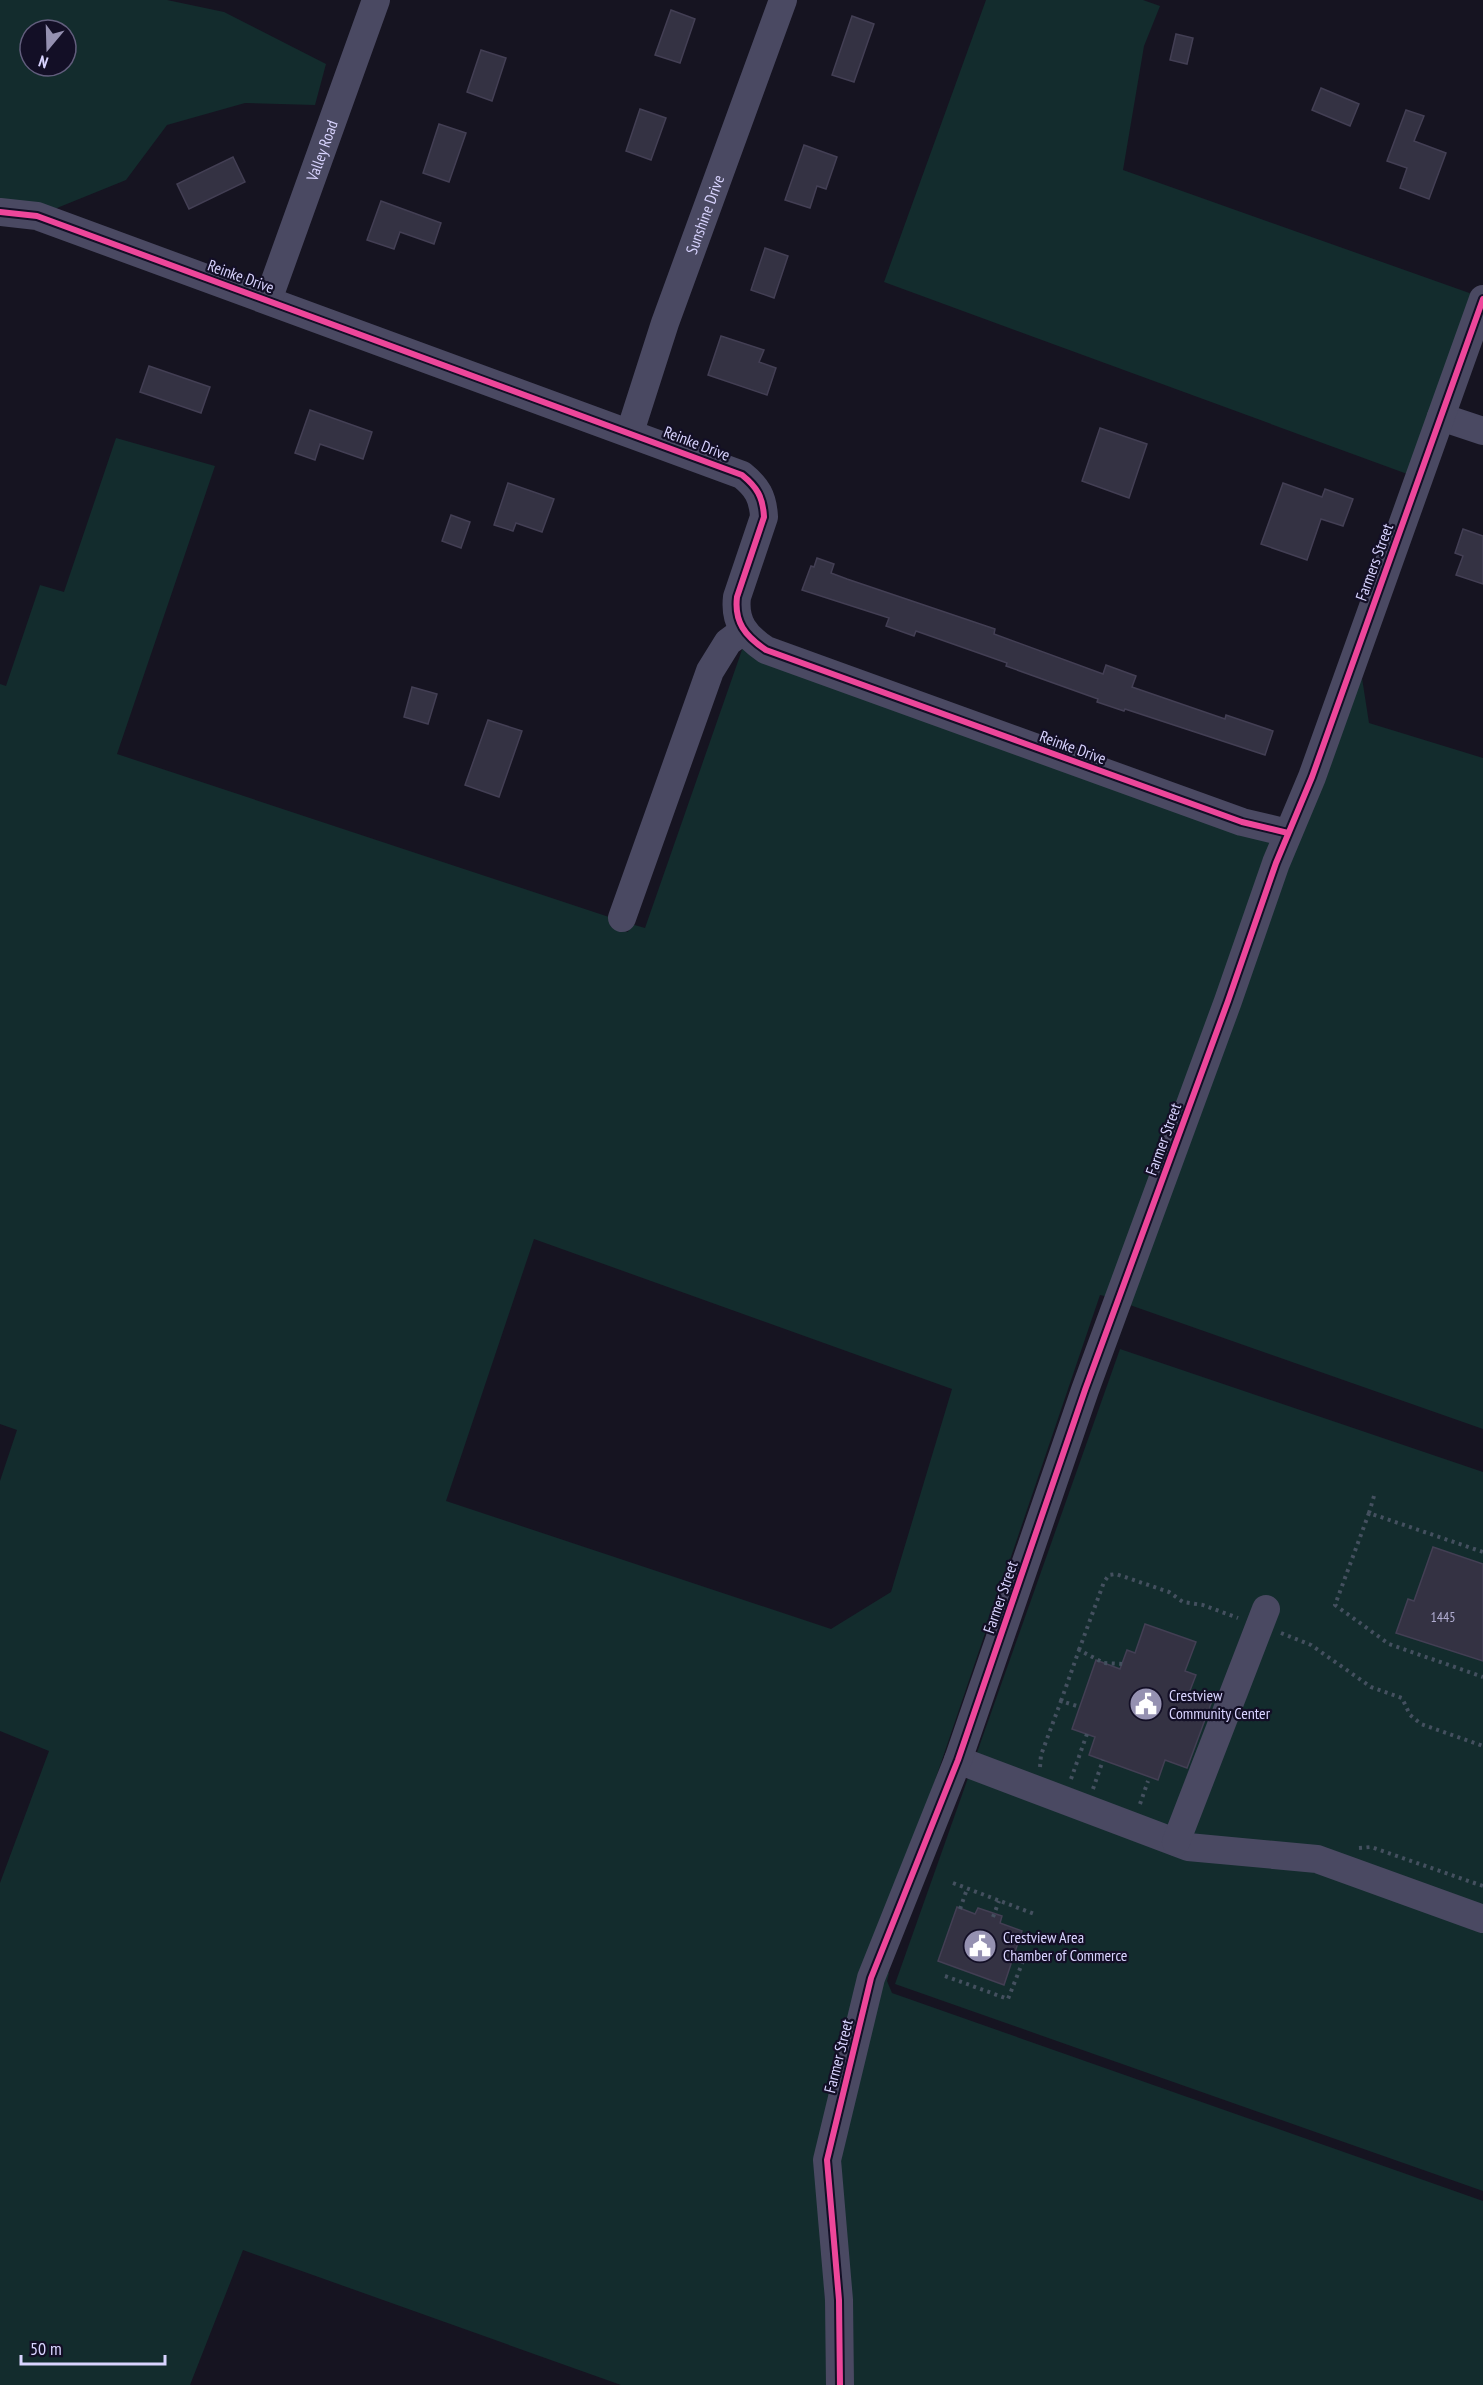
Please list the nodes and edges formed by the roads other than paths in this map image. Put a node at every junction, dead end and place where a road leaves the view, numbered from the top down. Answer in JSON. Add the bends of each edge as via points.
{"nodes":[{"id":1,"x":376,"y":0,"type":"edge"},
{"id":2,"x":783,"y":0,"type":"edge"},
{"id":3,"x":0,"y":212,"type":"edge"},
{"id":4,"x":1483,"y":299,"type":"edge"},
{"id":5,"x":268,"y":300,"type":"junction"},
{"id":6,"x":1441,"y":417,"type":"junction"},
{"id":7,"x":1483,"y":431,"type":"edge"},
{"id":8,"x":630,"y":432,"type":"junction"},
{"id":9,"x":743,"y":631,"type":"junction"},
{"id":10,"x":1288,"y":833,"type":"junction"},
{"id":11,"x":622,"y":918,"type":"dead end"},
{"id":12,"x":1261,"y":1621,"type":"road end"},
{"id":13,"x":958,"y":1760,"type":"junction"},
{"id":14,"x":1176,"y":1842,"type":"junction"},
{"id":15,"x":1483,"y":1919,"type":"edge"},
{"id":16,"x":840,"y":2385,"type":"edge"}],
"edges":[{"from":1,"to":5,"type":"street","name":"Valley Road"},
{"from":2,"to":8,"type":"street","name":"Sunshine Drive","via":[[665,323]]},
{"from":3,"to":5,"type":"street","name":"Reinke Drive","via":[[37,216]]},
{"from":4,"to":6,"type":"street","name":"Farmers Street"},
{"from":5,"to":8,"type":"street","name":"Reinke Drive"},
{"from":6,"to":7,"type":"street"},
{"from":6,"to":10,"type":"street","name":"Farmers Street","via":[[1312,777]]},
{"from":8,"to":9,"type":"street","name":"Reinke Drive","via":[[742,475],[757,487],[764,503],[764,517],[735,610]]},
{"from":9,"to":10,"type":"street","name":"Reinke Drive","via":[[766,650],[1242,822]]},
{"from":9,"to":11,"type":"street","via":[[728,642],[710,671]]},
{"from":10,"to":13,"type":"street","name":"Farmer Street","via":[[1085,1390]]},
{"from":12,"to":14,"type":"street"},
{"from":13,"to":14,"type":"street"},
{"from":13,"to":16,"type":"street","name":"Farmer Street","via":[[871,1978],[827,2160],[839,2300]]},
{"from":14,"to":15,"type":"street","via":[[1188,1847],[1317,1858]]}]}
